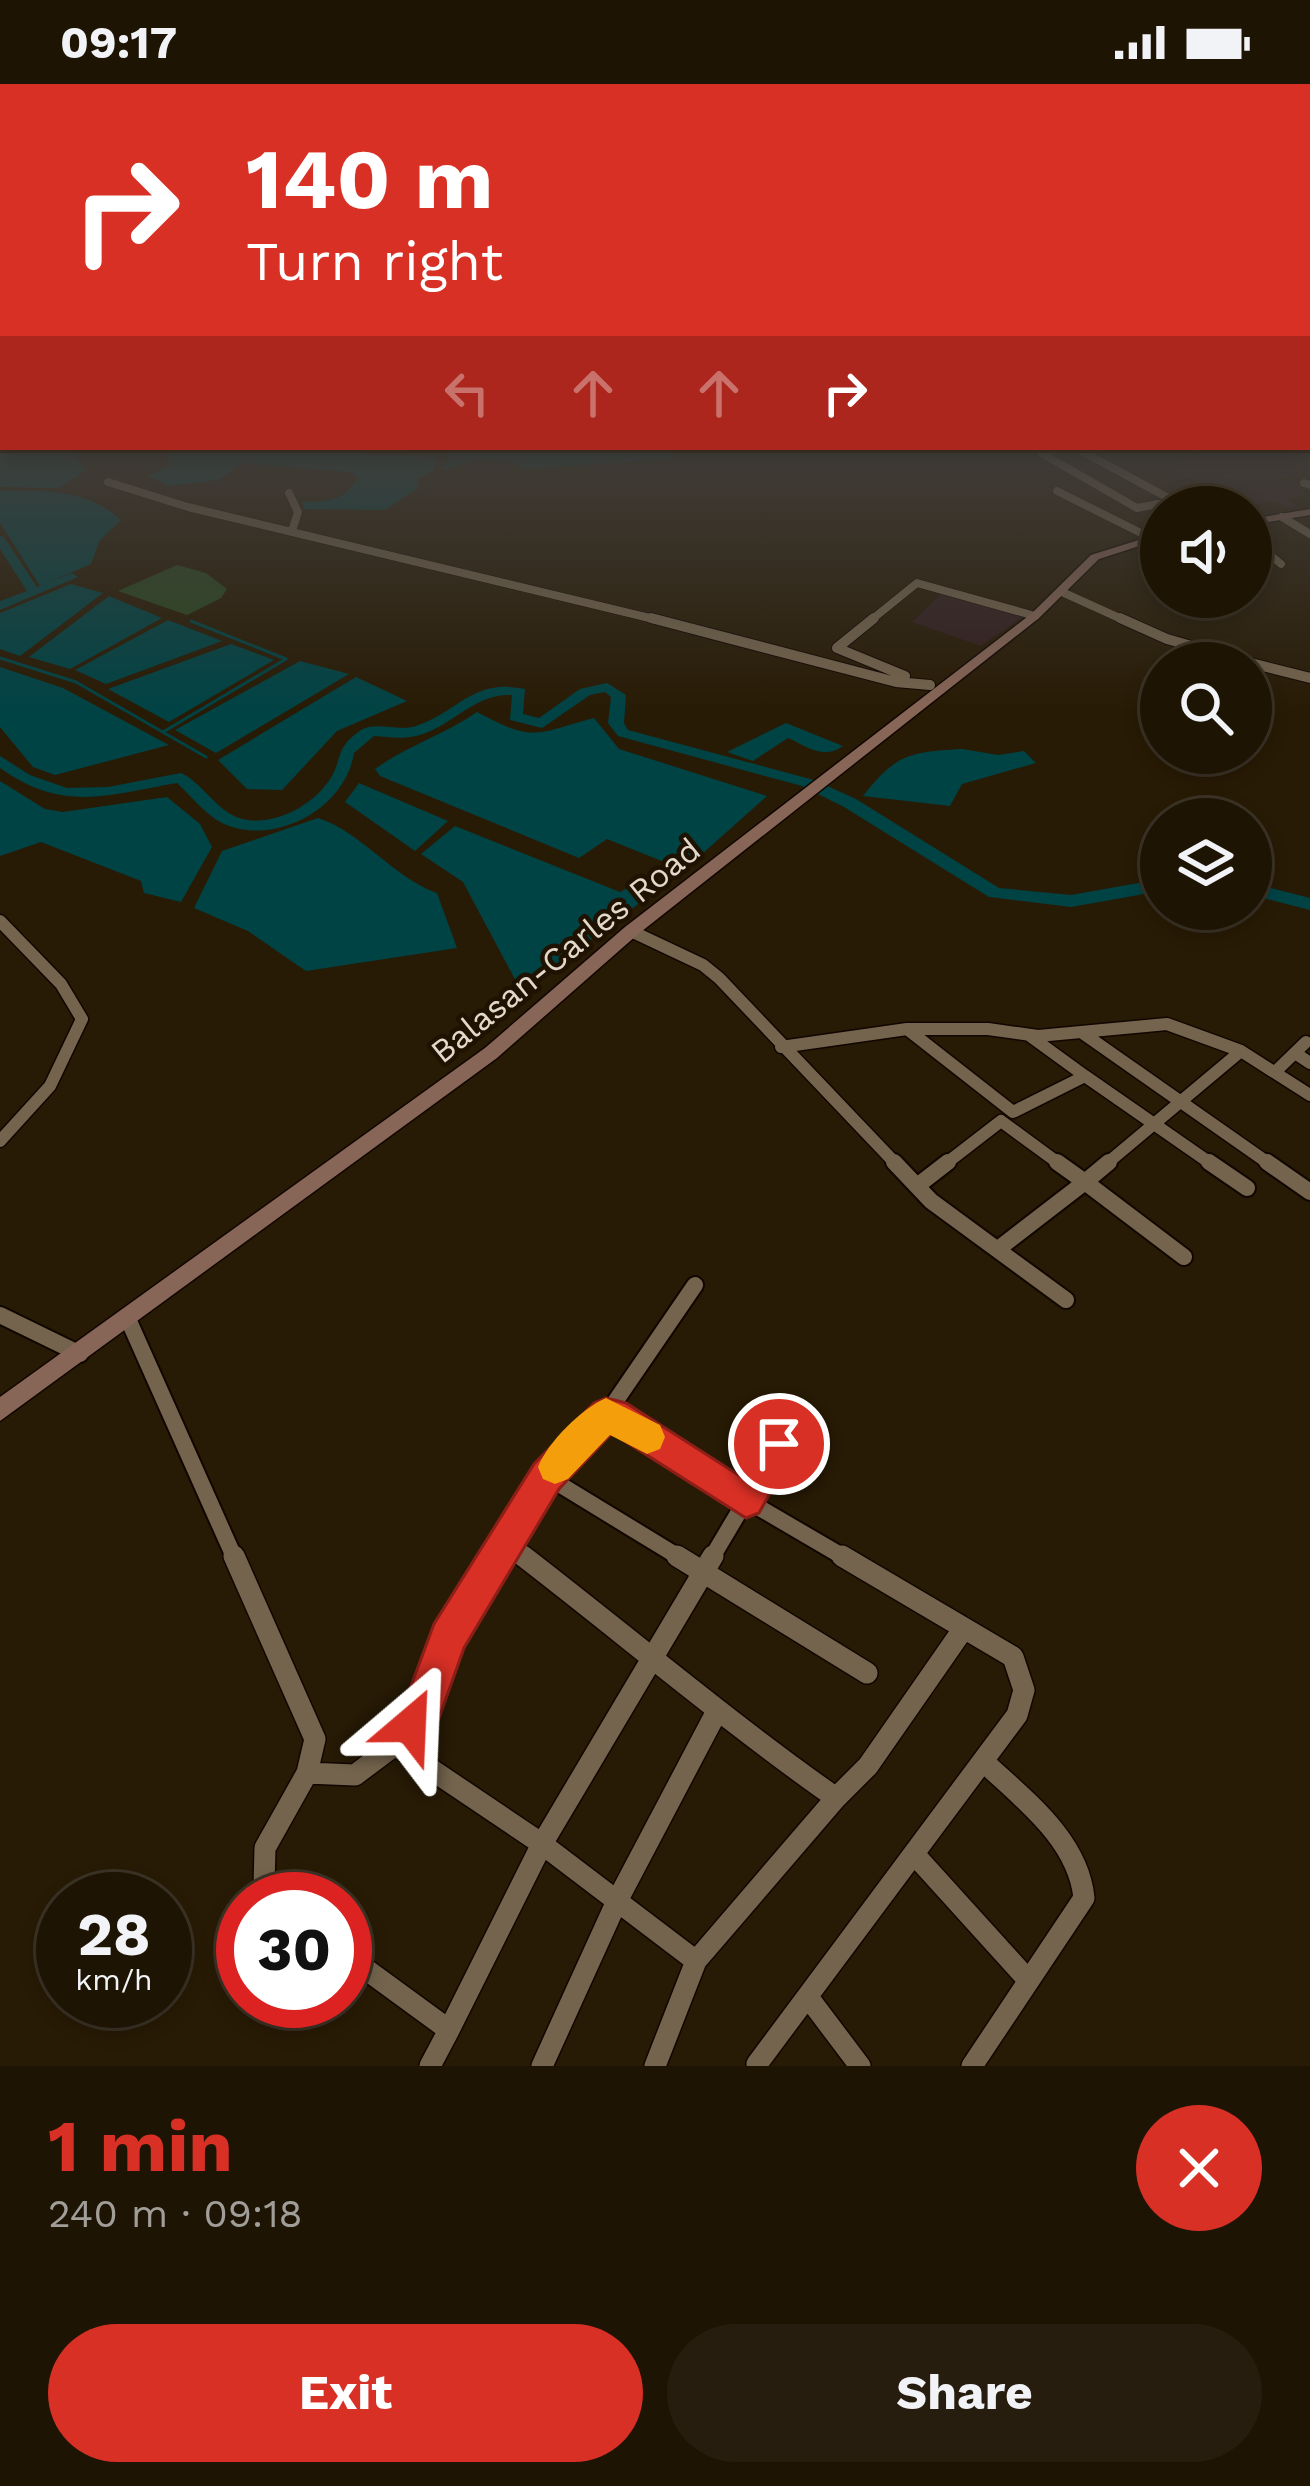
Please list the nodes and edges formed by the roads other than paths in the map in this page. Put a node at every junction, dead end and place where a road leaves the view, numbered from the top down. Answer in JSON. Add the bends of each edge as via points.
{"nodes":[{"id":1,"x":279,"y":527,"type":"edge"},
{"id":2,"x":293,"y":527,"type":"edge"},
{"id":3,"x":292,"y":531,"type":"junction"},
{"id":4,"x":1140,"y":542,"type":"edge"},
{"id":5,"x":1272,"y":556,"type":"edge"},
{"id":6,"x":1281,"y":564,"type":"dead end"},
{"id":7,"x":1062,"y":592,"type":"junction"},
{"id":8,"x":1035,"y":616,"type":"junction"},
{"id":9,"x":1177,"y":642,"type":"edge"},
{"id":10,"x":1272,"y":668,"type":"edge"},
{"id":11,"x":1310,"y":678,"type":"edge"},
{"id":12,"x":937,"y":688,"type":"junction"},
{"id":13,"x":0,"y":921,"type":"edge"},
{"id":14,"x":632,"y":932,"type":"junction"},
{"id":15,"x":907,"y":1029,"type":"junction"},
{"id":16,"x":1084,"y":1034,"type":"junction"},
{"id":17,"x":1029,"y":1035,"type":"junction"},
{"id":18,"x":782,"y":1046,"type":"junction"},
{"id":19,"x":1241,"y":1051,"type":"junction"},
{"id":20,"x":1310,"y":1063,"type":"edge"},
{"id":21,"x":1275,"y":1072,"type":"junction"},
{"id":22,"x":1085,"y":1076,"type":"junction"},
{"id":23,"x":1310,"y":1094,"type":"edge"},
{"id":24,"x":1184,"y":1100,"type":"junction"},
{"id":25,"x":1007,"y":1116,"type":"junction"},
{"id":26,"x":1154,"y":1124,"type":"junction"},
{"id":27,"x":0,"y":1141,"type":"edge"},
{"id":28,"x":1084,"y":1182,"type":"junction"},
{"id":29,"x":917,"y":1186,"type":"junction"},
{"id":30,"x":1247,"y":1188,"type":"dead end"},
{"id":31,"x":1310,"y":1192,"type":"edge"},
{"id":32,"x":998,"y":1249,"type":"junction"},
{"id":33,"x":1184,"y":1257,"type":"dead end"},
{"id":34,"x":695,"y":1285,"type":"dead end"},
{"id":35,"x":1066,"y":1300,"type":"dead end"},
{"id":36,"x":0,"y":1315,"type":"edge"},
{"id":37,"x":128,"y":1319,"type":"junction"},
{"id":38,"x":80,"y":1354,"type":"junction"},
{"id":39,"x":0,"y":1410,"type":"edge"},
{"id":40,"x":606,"y":1415,"type":"junction"},
{"id":41,"x":796,"y":1417,"type":"dead end"},
{"id":42,"x":546,"y":1476,"type":"junction"},
{"id":43,"x":746,"y":1500,"type":"junction"},
{"id":44,"x":506,"y":1543,"type":"junction"},
{"id":45,"x":704,"y":1571,"type":"junction"},
{"id":46,"x":964,"y":1628,"type":"junction"},
{"id":47,"x":653,"y":1656,"type":"junction"},
{"id":48,"x":867,"y":1673,"type":"dead end"},
{"id":49,"x":716,"y":1713,"type":"junction"},
{"id":50,"x":393,"y":1744,"type":"junction"},
{"id":51,"x":983,"y":1761,"type":"junction"},
{"id":52,"x":308,"y":1773,"type":"junction"},
{"id":53,"x":836,"y":1798,"type":"junction"},
{"id":54,"x":542,"y":1844,"type":"junction"},
{"id":55,"x":914,"y":1854,"type":"junction"},
{"id":56,"x":264,"y":1872,"type":"edge"},
{"id":57,"x":617,"y":1901,"type":"junction"},
{"id":58,"x":696,"y":1961,"type":"junction"},
{"id":59,"x":372,"y":1974,"type":"edge"},
{"id":60,"x":1029,"y":1981,"type":"junction"},
{"id":61,"x":808,"y":1997,"type":"junction"},
{"id":62,"x":449,"y":2030,"type":"junction"},
{"id":63,"x":757,"y":2064,"type":"edge"},
{"id":64,"x":430,"y":2066,"type":"edge"},
{"id":65,"x":542,"y":2066,"type":"edge"},
{"id":66,"x":656,"y":2066,"type":"edge"},
{"id":67,"x":860,"y":2066,"type":"edge"},
{"id":68,"x":972,"y":2066,"type":"edge"}],
"edges":[{"from":1,"to":3,"type":"street"},
{"from":2,"to":3,"type":"street"},
{"from":3,"to":12,"type":"street"},
{"from":4,"to":7,"type":"main road","name":"Balasan-Carles Road","via":[[1095,557]]},
{"from":5,"to":6,"type":"street"},
{"from":7,"to":8,"type":"main road","name":"Balasan-Carles Road"},
{"from":7,"to":9,"type":"street"},
{"from":8,"to":12,"type":"main road","name":"Balasan-Carles Road"},
{"from":8,"to":12,"type":"street","via":[[917,584],[837,648]]},
{"from":10,"to":11,"type":"street"},
{"from":12,"to":14,"type":"main road","name":"Balasan-Carles Road"},
{"from":13,"to":27,"type":"street","via":[[61,984],[82,1019],[58,1075]]},
{"from":14,"to":18,"type":"street","via":[[703,965]]},
{"from":14,"to":37,"type":"main road","name":"Balasan-Carles Road","via":[[490,1053]]},
{"from":15,"to":17,"type":"street"},
{"from":15,"to":18,"type":"street"},
{"from":15,"to":25,"type":"street"},
{"from":16,"to":17,"type":"street"},
{"from":16,"to":19,"type":"street","via":[[1167,1024]]},
{"from":16,"to":24,"type":"street"},
{"from":17,"to":22,"type":"street"},
{"from":18,"to":29,"type":"street"},
{"from":19,"to":21,"type":"street"},
{"from":19,"to":24,"type":"street"},
{"from":20,"to":21,"type":"street","via":[[1301,1048]]},
{"from":21,"to":23,"type":"street"},
{"from":22,"to":25,"type":"street"},
{"from":22,"to":26,"type":"street"},
{"from":24,"to":26,"type":"street"},
{"from":24,"to":31,"type":"street"},
{"from":25,"to":28,"type":"street"},
{"from":25,"to":29,"type":"street"},
{"from":26,"to":28,"type":"street"},
{"from":26,"to":30,"type":"street"},
{"from":28,"to":32,"type":"street"},
{"from":28,"to":33,"type":"street"},
{"from":29,"to":32,"type":"street"},
{"from":32,"to":35,"type":"street"},
{"from":34,"to":40,"type":"street"},
{"from":36,"to":38,"type":"street"},
{"from":37,"to":38,"type":"main road","name":"Balasan-Carles Road"},
{"from":37,"to":52,"type":"street","via":[[308,1718]]},
{"from":38,"to":39,"type":"main road","name":"Balasan-Carles Road"},
{"from":40,"to":42,"type":"street"},
{"from":40,"to":43,"type":"street"},
{"from":41,"to":43,"type":"street"},
{"from":42,"to":44,"type":"street"},
{"from":42,"to":45,"type":"street"},
{"from":43,"to":45,"type":"street"},
{"from":43,"to":46,"type":"street"},
{"from":44,"to":47,"type":"street"},
{"from":44,"to":50,"type":"street","via":[[448,1638],[423,1707]]},
{"from":45,"to":47,"type":"street"},
{"from":45,"to":48,"type":"street"},
{"from":46,"to":51,"type":"street","via":[[1012,1657],[1024,1690]]},
{"from":46,"to":53,"type":"street","via":[[868,1766]]},
{"from":47,"to":49,"type":"street"},
{"from":47,"to":54,"type":"street"},
{"from":49,"to":53,"type":"street"},
{"from":49,"to":57,"type":"street"},
{"from":50,"to":52,"type":"street","via":[[360,1774]]},
{"from":50,"to":54,"type":"street"},
{"from":51,"to":55,"type":"street"},
{"from":51,"to":60,"type":"street","via":[[1049,1826],[1085,1883],[1084,1898]]},
{"from":52,"to":56,"type":"street","via":[[265,1848]]},
{"from":53,"to":58,"type":"street"},
{"from":54,"to":57,"type":"street"},
{"from":54,"to":62,"type":"street"},
{"from":55,"to":60,"type":"street"},
{"from":55,"to":61,"type":"street"},
{"from":57,"to":58,"type":"street"},
{"from":57,"to":65,"type":"street"},
{"from":58,"to":66,"type":"street"},
{"from":59,"to":62,"type":"street"},
{"from":60,"to":68,"type":"street"},
{"from":61,"to":63,"type":"street"},
{"from":61,"to":67,"type":"street"},
{"from":62,"to":64,"type":"street"}]}
